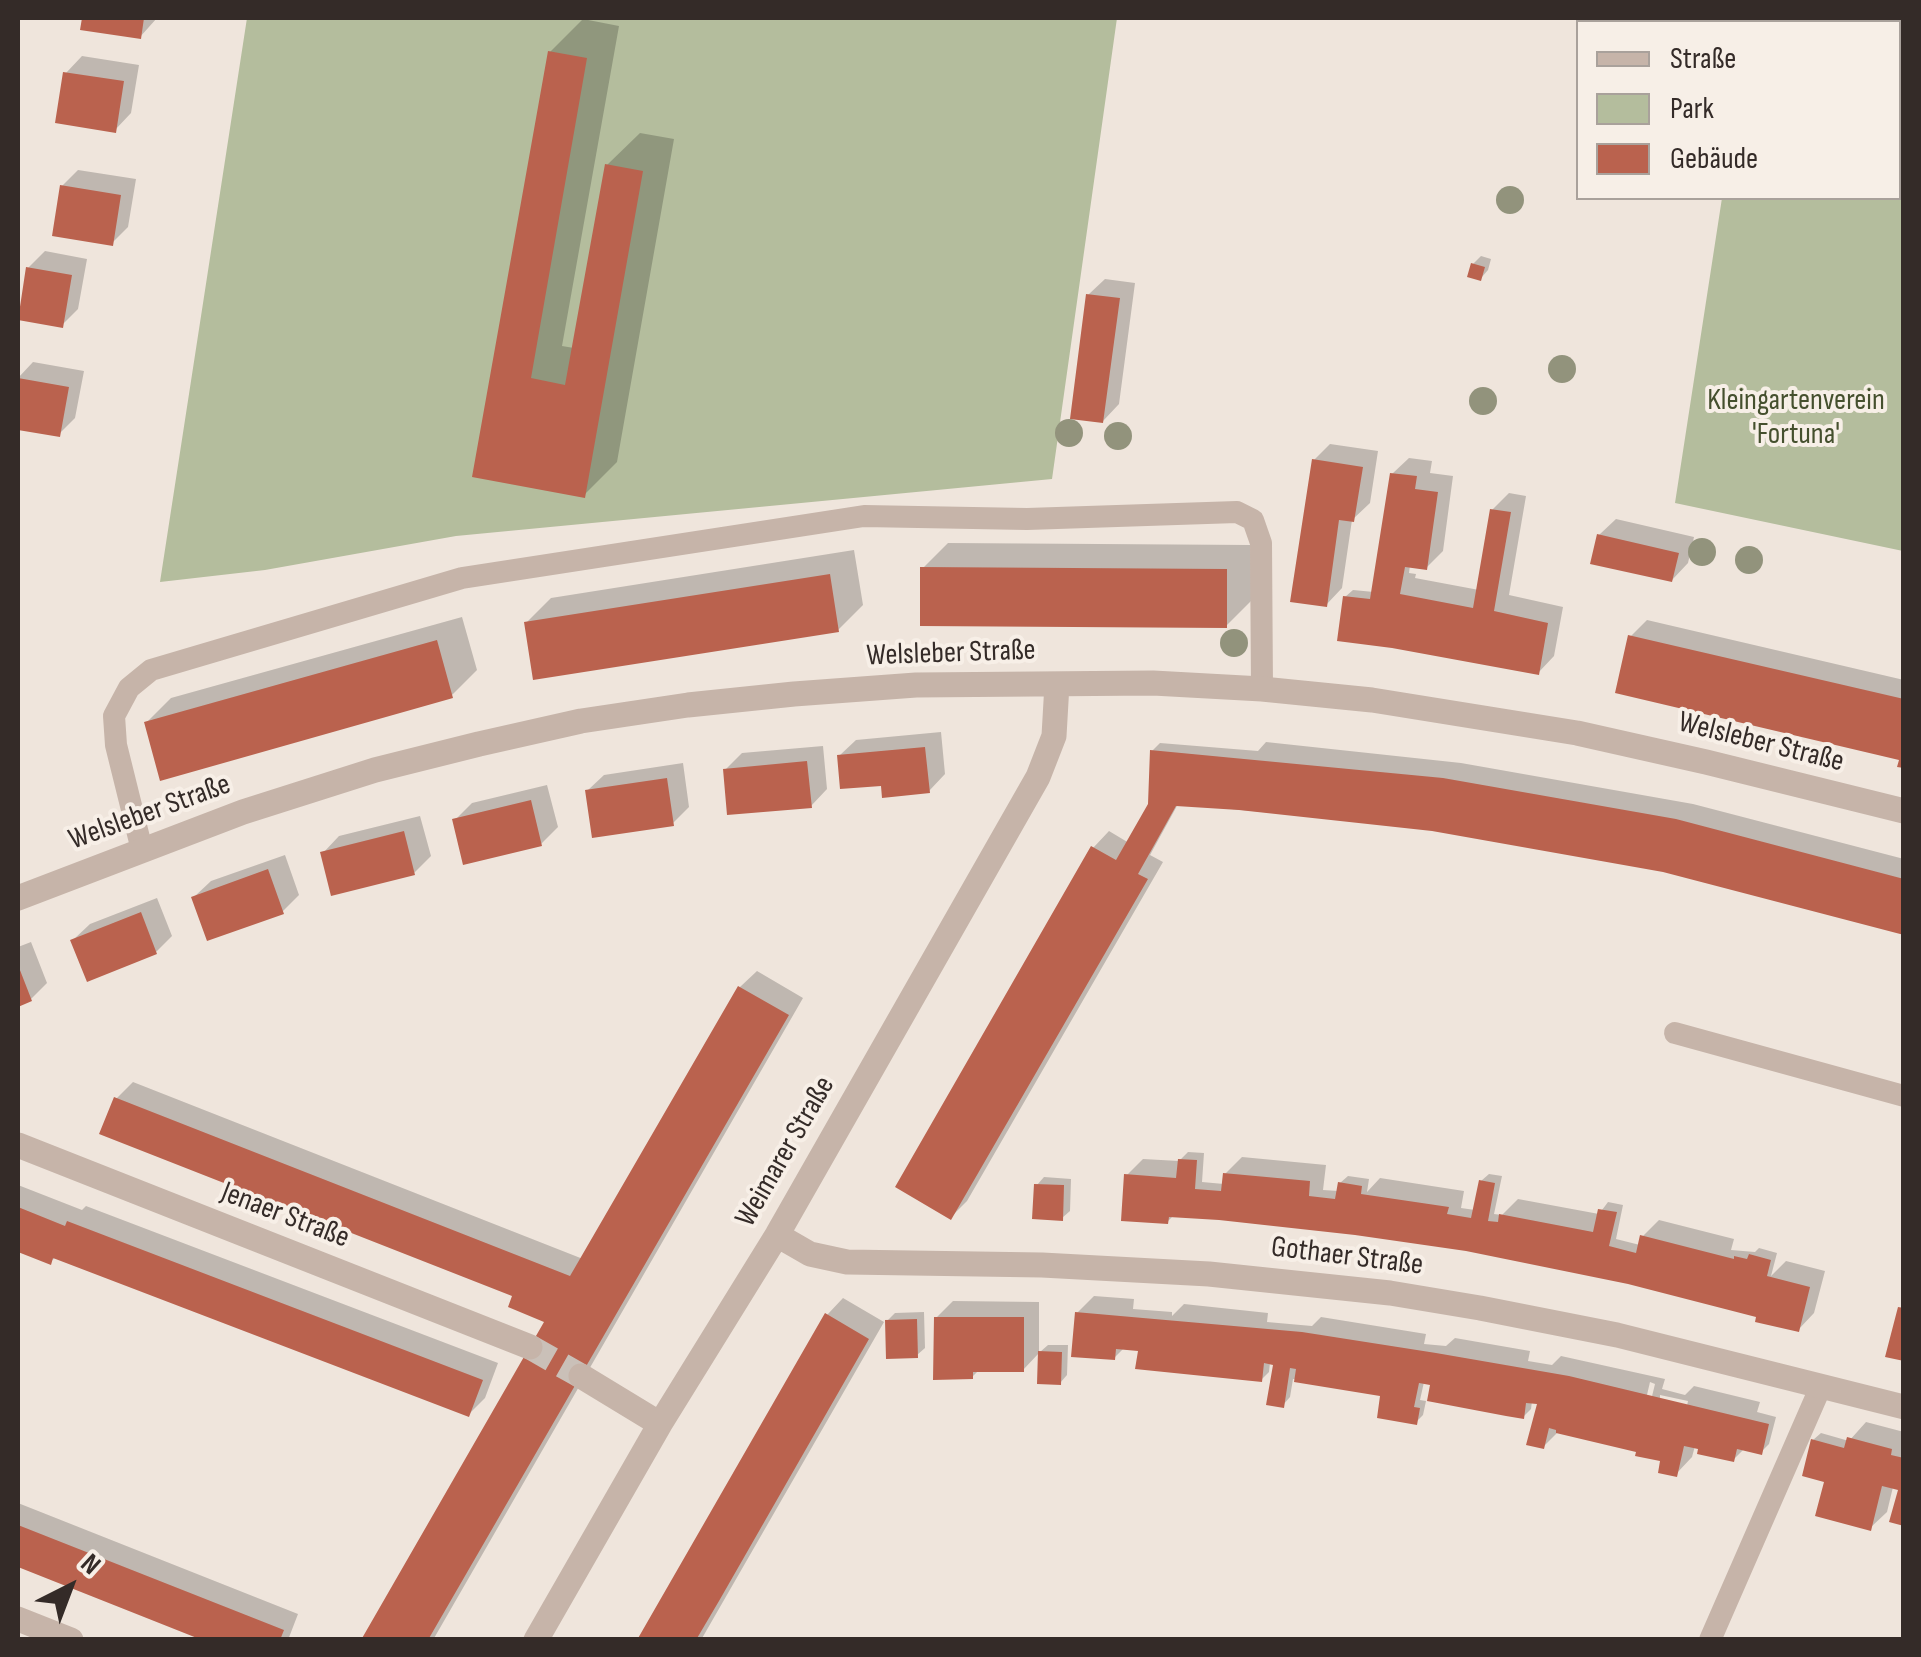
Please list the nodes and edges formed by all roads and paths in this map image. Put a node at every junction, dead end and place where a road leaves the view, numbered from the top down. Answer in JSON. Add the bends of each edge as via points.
{"nodes":[{"id":1,"x":1057,"y":684,"type":"junction"},
{"id":2,"x":1262,"y":689,"type":"junction"},
{"id":3,"x":1904,"y":811,"type":"edge"},
{"id":4,"x":142,"y":850,"type":"junction"},
{"id":5,"x":18,"y":898,"type":"edge"},
{"id":6,"x":1675,"y":1033,"type":"dead end"},
{"id":7,"x":1904,"y":1096,"type":"edge"},
{"id":8,"x":18,"y":1145,"type":"edge"},
{"id":9,"x":777,"y":1235,"type":"junction"},
{"id":10,"x":530,"y":1347,"type":"tunnel mouth"},
{"id":11,"x":581,"y":1376,"type":"tunnel mouth"},
{"id":12,"x":1821,"y":1386,"type":"junction"},
{"id":13,"x":1904,"y":1406,"type":"edge"},
{"id":14,"x":660,"y":1424,"type":"junction"},
{"id":15,"x":18,"y":1618,"type":"edge"},
{"id":16,"x":71,"y":1640,"type":"edge"},
{"id":17,"x":536,"y":1640,"type":"edge"},
{"id":18,"x":1710,"y":1640,"type":"edge"}],
"edges":[{"from":1,"to":2,"type":"street","name":"Welsleber Straße"},
{"from":1,"to":4,"type":"street","name":"Welsleber Straße","via":[[839,690],[581,722],[375,770]]},
{"from":1,"to":9,"type":"street","name":"Weimarer Straße","via":[[1054,736],[1038,777]]},
{"from":2,"to":3,"type":"street","name":"Welsleber Straße","via":[[1577,734]]},
{"from":2,"to":4,"type":"lane","via":[[1262,542],[1253,520],[1237,512],[1028,520],[864,516],[462,578],[151,670],[130,688],[114,716]]},
{"from":4,"to":5,"type":"street","name":"Welsleber Straße"},
{"from":6,"to":7,"type":"lane"},
{"from":8,"to":10,"type":"street","name":"Jenaer Straße"},
{"from":9,"to":12,"type":"street","name":"Gothaer Straße","via":[[810,1254],[847,1262],[1209,1274],[1390,1293],[1617,1335]]},
{"from":9,"to":14,"type":"street","name":"Weimarer Straße"},
{"from":11,"to":14,"type":"street"},
{"from":12,"to":13,"type":"street","name":"Gothaer Straße"},
{"from":12,"to":18,"type":"lane"},
{"from":14,"to":17,"type":"street","name":"Weimarer Straße"},
{"from":15,"to":16,"type":"street"}]}
